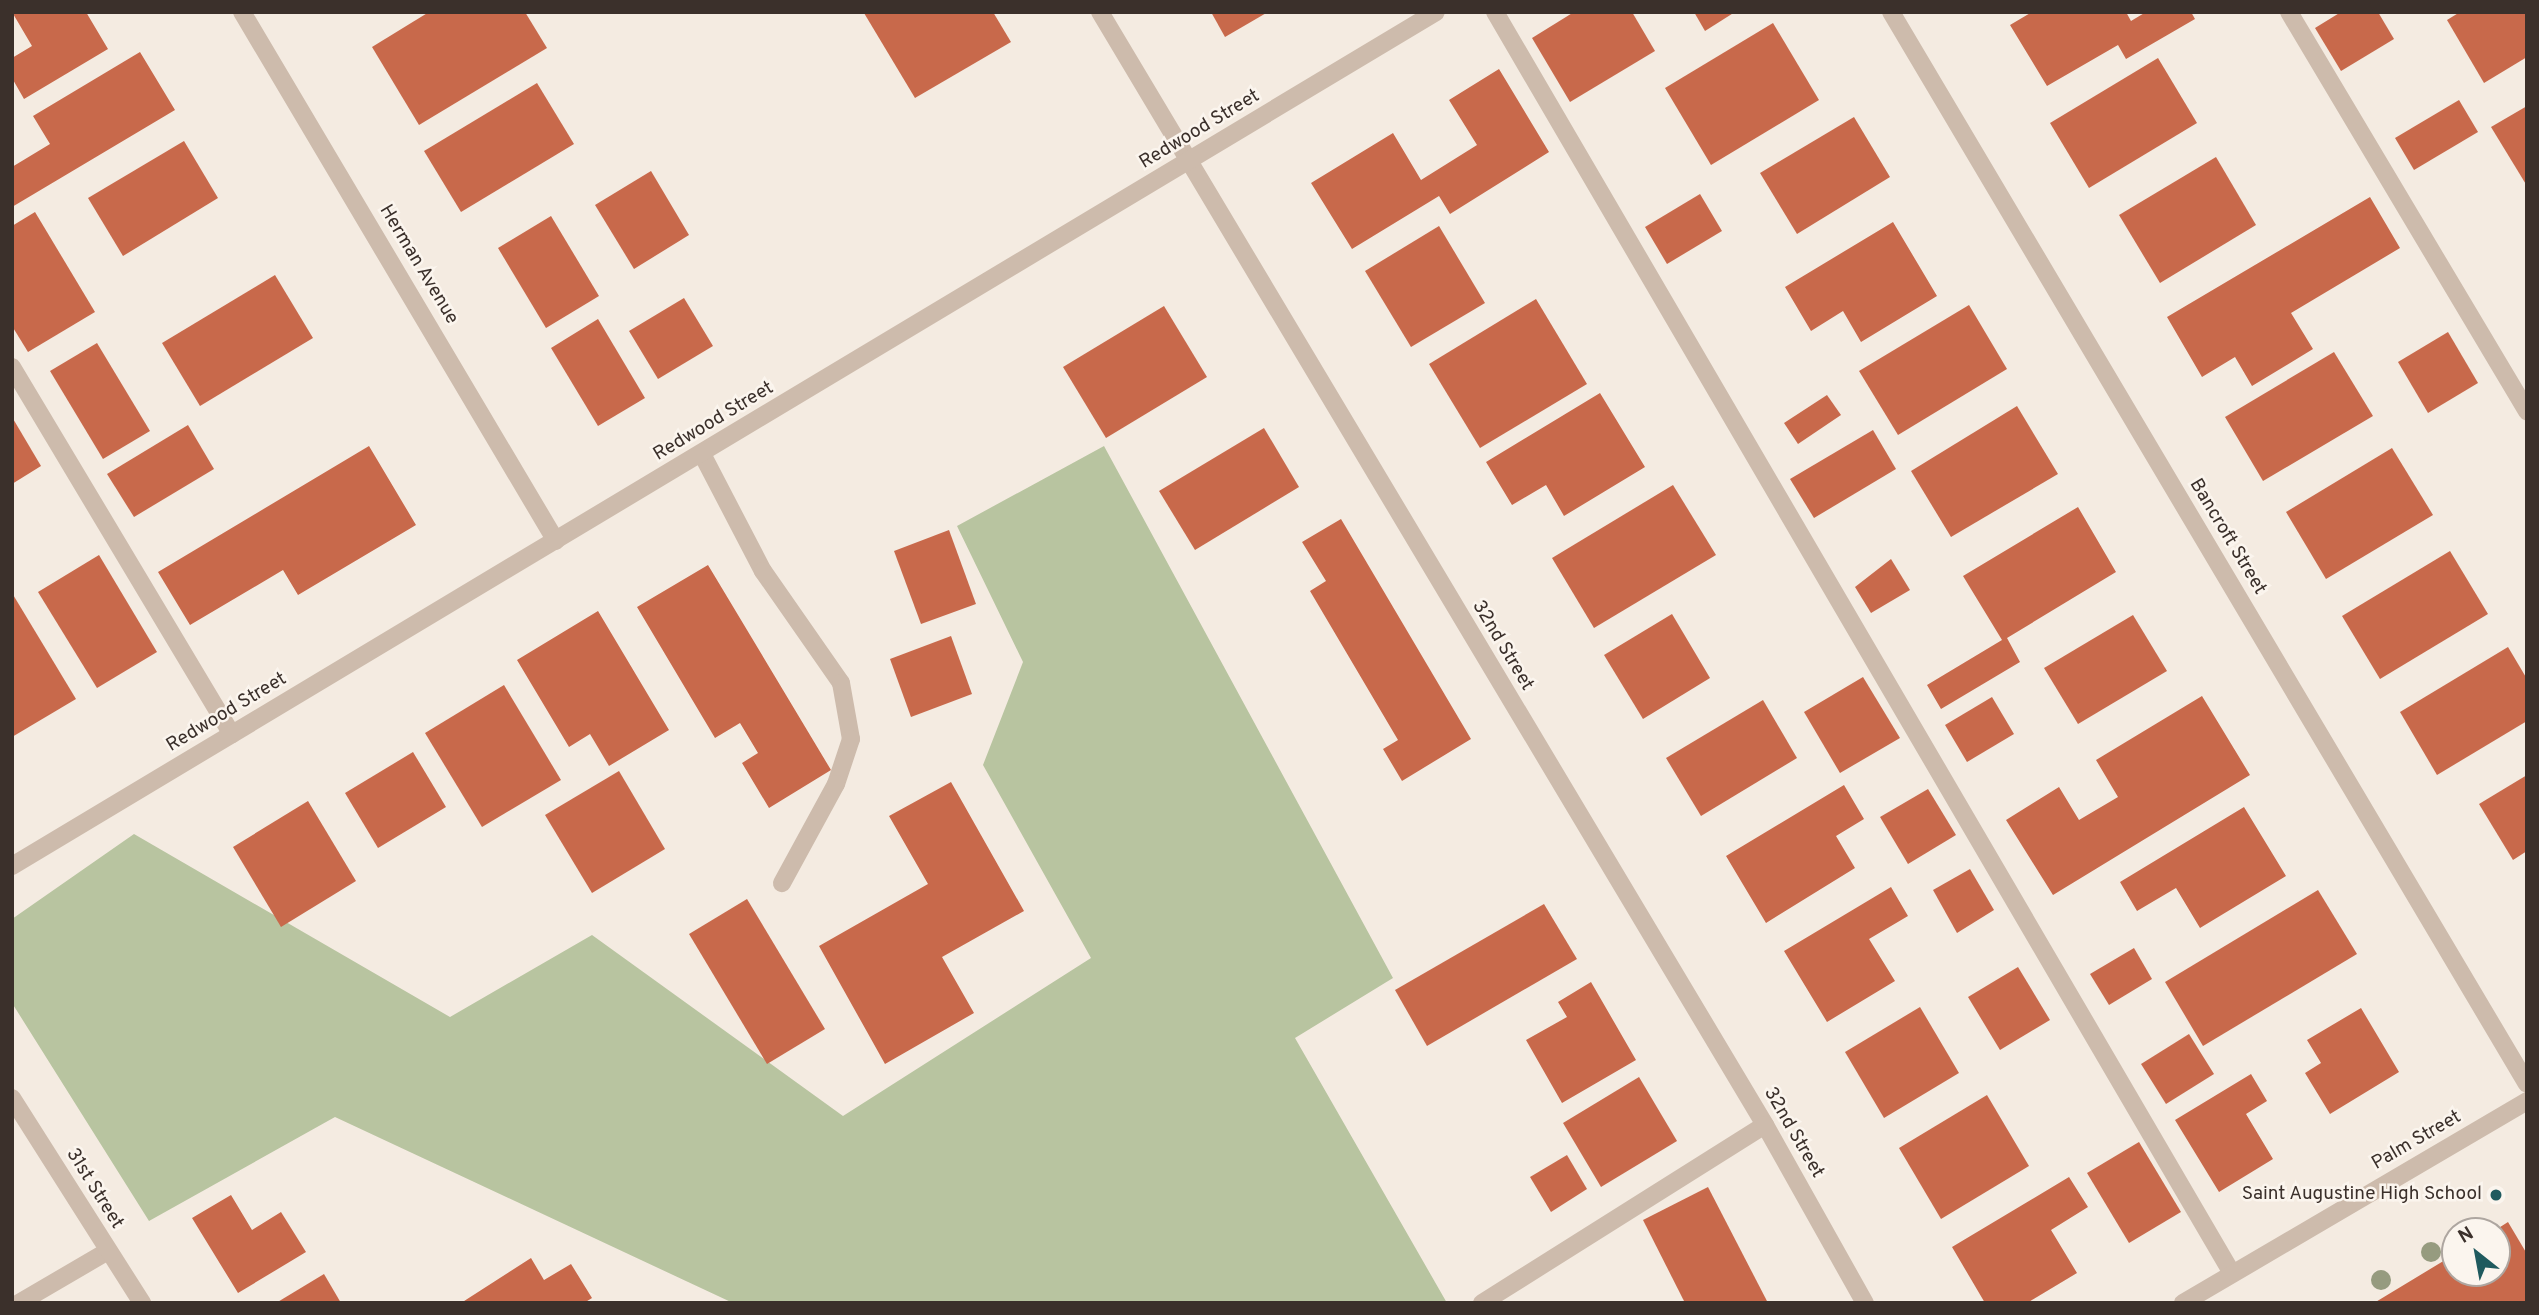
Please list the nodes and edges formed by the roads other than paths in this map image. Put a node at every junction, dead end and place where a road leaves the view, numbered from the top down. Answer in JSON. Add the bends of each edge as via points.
{"nodes":[{"id":1,"x":242,"y":12,"type":"edge"},
{"id":2,"x":1100,"y":12,"type":"edge"},
{"id":3,"x":1436,"y":12,"type":"edge"},
{"id":4,"x":1496,"y":12,"type":"edge"},
{"id":5,"x":1891,"y":12,"type":"edge"},
{"id":6,"x":2289,"y":12,"type":"edge"},
{"id":7,"x":1188,"y":161,"type":"junction"},
{"id":8,"x":12,"y":367,"type":"edge"},
{"id":9,"x":2527,"y":412,"type":"edge"},
{"id":10,"x":702,"y":454,"type":"junction"},
{"id":11,"x":556,"y":541,"type":"junction"},
{"id":12,"x":232,"y":734,"type":"junction"},
{"id":13,"x":12,"y":866,"type":"edge"},
{"id":14,"x":782,"y":883,"type":"dead end"},
{"id":15,"x":2527,"y":1084,"type":"edge"},
{"id":16,"x":12,"y":1098,"type":"edge"},
{"id":17,"x":2527,"y":1101,"type":"edge"},
{"id":18,"x":1765,"y":1125,"type":"junction"},
{"id":19,"x":108,"y":1251,"type":"junction"},
{"id":20,"x":2232,"y":1273,"type":"junction"},
{"id":21,"x":19,"y":1303,"type":"edge"},
{"id":22,"x":142,"y":1303,"type":"edge"},
{"id":23,"x":1482,"y":1303,"type":"edge"},
{"id":24,"x":1865,"y":1303,"type":"edge"},
{"id":25,"x":2183,"y":1303,"type":"edge"}],
"edges":[{"from":1,"to":11,"type":"street","name":"Herman Avenue"},
{"from":2,"to":7,"type":"street","name":"32nd Street"},
{"from":3,"to":7,"type":"street","name":"Redwood Street"},
{"from":4,"to":20,"type":"street"},
{"from":5,"to":15,"type":"street","name":"Bancroft Street"},
{"from":6,"to":9,"type":"street"},
{"from":7,"to":10,"type":"street","name":"Redwood Street"},
{"from":7,"to":18,"type":"street","name":"32nd Street"},
{"from":8,"to":12,"type":"street"},
{"from":10,"to":11,"type":"street","name":"Redwood Street"},
{"from":10,"to":14,"type":"street","via":[[763,571],[841,683],[851,739],[836,784]]},
{"from":11,"to":12,"type":"street","name":"Redwood Street"},
{"from":12,"to":13,"type":"street","name":"Redwood Street"},
{"from":16,"to":19,"type":"street","name":"31st Street"},
{"from":17,"to":20,"type":"street","name":"Palm Street"},
{"from":18,"to":23,"type":"street"},
{"from":18,"to":24,"type":"street","name":"32nd Street"},
{"from":19,"to":21,"type":"street"},
{"from":19,"to":22,"type":"street","name":"31st Street"},
{"from":20,"to":25,"type":"street","name":"Palm Street"}]}
